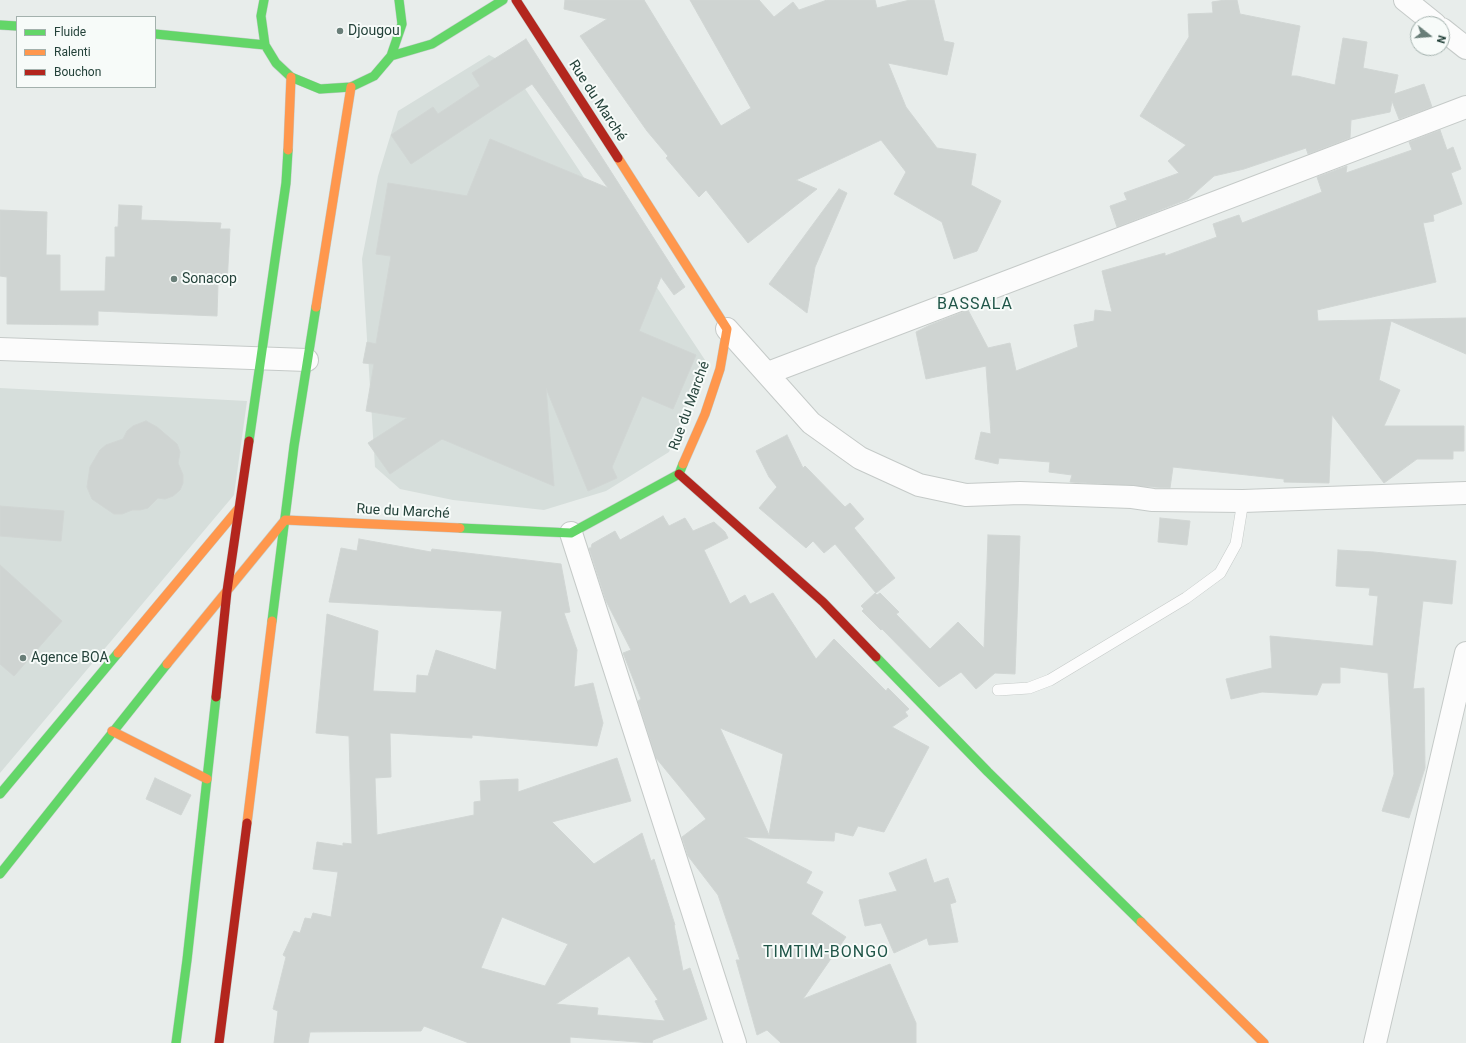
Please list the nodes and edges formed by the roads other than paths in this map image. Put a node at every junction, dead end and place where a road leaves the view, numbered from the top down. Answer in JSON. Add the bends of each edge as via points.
{"nodes":[{"id":1,"x":264,"y":0,"type":"edge"},
{"id":2,"x":398,"y":0,"type":"edge"},
{"id":3,"x":503,"y":0,"type":"edge"},
{"id":4,"x":516,"y":0,"type":"edge"},
{"id":5,"x":1405,"y":0,"type":"edge"},
{"id":6,"x":1425,"y":16,"type":"edge"},
{"id":7,"x":0,"y":25,"type":"edge"},
{"id":8,"x":16,"y":26,"type":"edge"},
{"id":9,"x":156,"y":34,"type":"edge"},
{"id":10,"x":1450,"y":35,"type":"edge"},
{"id":11,"x":265,"y":45,"type":"junction"},
{"id":12,"x":1466,"y":48,"type":"edge"},
{"id":13,"x":392,"y":56,"type":"junction"},
{"id":14,"x":291,"y":78,"type":"junction"},
{"id":15,"x":351,"y":87,"type":"junction"},
{"id":16,"x":1466,"y":107,"type":"edge"},
{"id":17,"x":727,"y":329,"type":"junction"},
{"id":18,"x":0,"y":349,"type":"edge"},
{"id":19,"x":262,"y":359,"type":"junction"},
{"id":20,"x":307,"y":360,"type":"junction"},
{"id":21,"x":768,"y":373,"type":"junction"},
{"id":22,"x":679,"y":474,"type":"junction"},
{"id":23,"x":1466,"y":493,"type":"edge"},
{"id":24,"x":1243,"y":500,"type":"junction"},
{"id":25,"x":239,"y":508,"type":"junction"},
{"id":26,"x":285,"y":520,"type":"junction"},
{"id":27,"x":571,"y":533,"type":"junction"},
{"id":28,"x":227,"y":591,"type":"junction"},
{"id":29,"x":1466,"y":653,"type":"edge"},
{"id":30,"x":998,"y":690,"type":"dead end"},
{"id":31,"x":112,"y":731,"type":"junction"},
{"id":32,"x":207,"y":779,"type":"junction"},
{"id":33,"x":0,"y":794,"type":"edge"},
{"id":34,"x":0,"y":874,"type":"edge"},
{"id":35,"x":176,"y":1043,"type":"edge"},
{"id":36,"x":219,"y":1043,"type":"edge"},
{"id":37,"x":735,"y":1043,"type":"edge"},
{"id":38,"x":1264,"y":1043,"type":"edge"},
{"id":39,"x":1375,"y":1043,"type":"edge"}],
"edges":[{"from":1,"to":11,"type":"main road","via":[[261,16]]},
{"from":2,"to":13,"type":"main road","via":[[402,24]]},
{"from":3,"to":13,"type":"main road","via":[[432,44]]},
{"from":4,"to":17,"type":"main road","name":"Rue du Marché"},
{"from":5,"to":6,"type":"street"},
{"from":7,"to":8,"type":"main road"},
{"from":9,"to":11,"type":"main road"},
{"from":10,"to":12,"type":"street"},
{"from":11,"to":14,"type":"main road","via":[[276,63]]},
{"from":13,"to":15,"type":"main road","via":[[374,76]]},
{"from":14,"to":15,"type":"main road","via":[[320,89]]},
{"from":14,"to":19,"type":"main road","via":[[286,183]]},
{"from":15,"to":20,"type":"main road"},
{"from":16,"to":21,"type":"street"},
{"from":17,"to":21,"type":"street"},
{"from":17,"to":22,"type":"main road","name":"Rue du Marché","via":[[720,369],[705,414]]},
{"from":18,"to":19,"type":"street"},
{"from":19,"to":20,"type":"street"},
{"from":19,"to":25,"type":"main road"},
{"from":20,"to":26,"type":"main road"},
{"from":21,"to":24,"type":"street","via":[[811,423],[860,458],[919,485],[966,495],[1020,493],[1153,500]]},
{"from":22,"to":27,"type":"main road"},
{"from":22,"to":38,"type":"main road","via":[[823,602],[988,772]]},
{"from":23,"to":24,"type":"street"},
{"from":24,"to":30,"type":"lane","via":[[1236,544],[1220,573],[1186,598],[1050,680],[1028,688]]},
{"from":25,"to":28,"type":"main road"},
{"from":25,"to":33,"type":"main road"},
{"from":26,"to":27,"type":"main road","name":"Rue du Marché"},
{"from":26,"to":28,"type":"main road"},
{"from":26,"to":36,"type":"main road"},
{"from":27,"to":37,"type":"street"},
{"from":28,"to":31,"type":"main road"},
{"from":28,"to":32,"type":"main road"},
{"from":29,"to":39,"type":"street"},
{"from":31,"to":32,"type":"main road"},
{"from":31,"to":34,"type":"main road"},
{"from":32,"to":35,"type":"main road","via":[[188,960]]}]}
